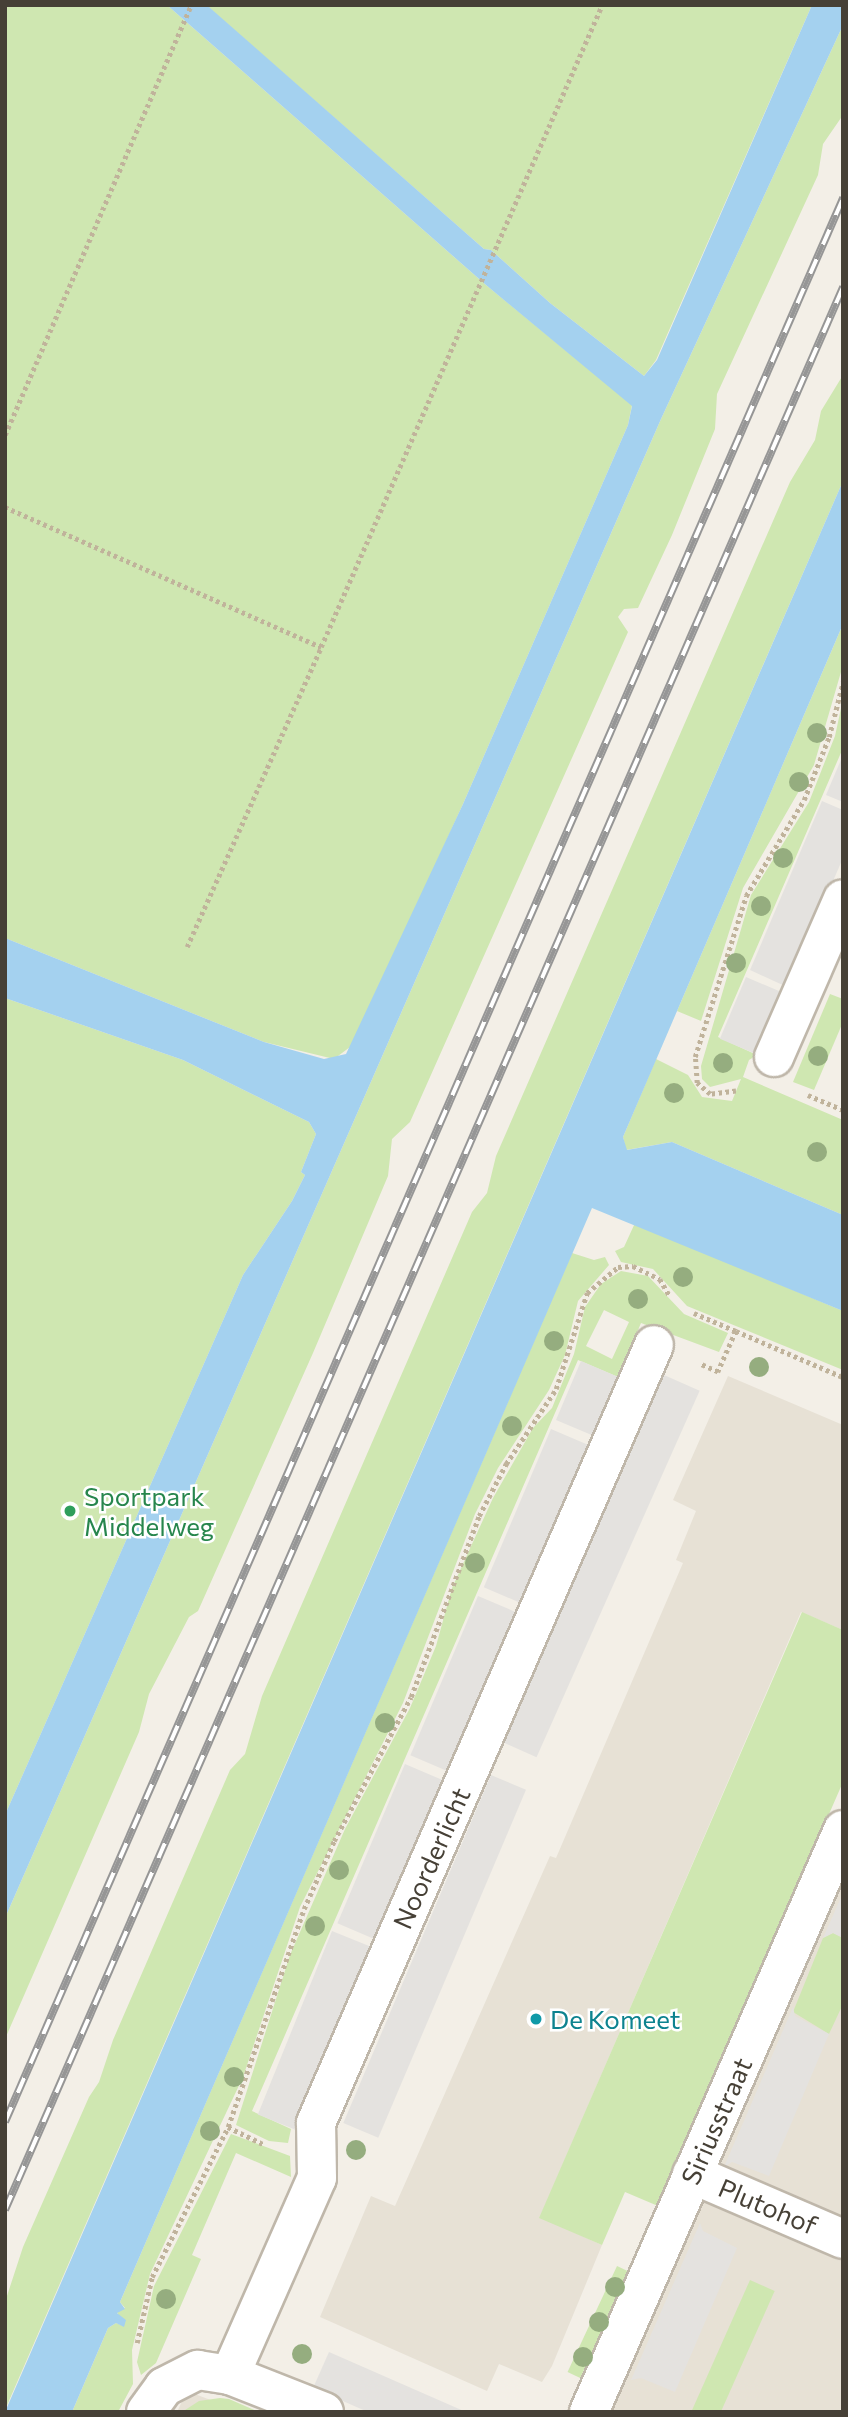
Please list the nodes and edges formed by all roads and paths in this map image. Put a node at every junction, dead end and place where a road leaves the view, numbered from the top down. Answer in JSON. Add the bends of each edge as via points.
{"nodes":[{"id":1,"x":191,"y":5,"type":"edge"},
{"id":2,"x":602,"y":5,"type":"edge"},
{"id":3,"x":5,"y":435,"type":"edge"},
{"id":4,"x":5,"y":507,"type":"edge"},
{"id":5,"x":321,"y":647,"type":"junction"},
{"id":6,"x":843,"y":682,"type":"edge"},
{"id":7,"x":843,"y":899,"type":"edge"},
{"id":8,"x":187,"y":947,"type":"dead end"},
{"id":9,"x":774,"y":1057,"type":"dead end"},
{"id":10,"x":742,"y":1088,"type":"dead end"},
{"id":11,"x":678,"y":1305,"type":"dead end"},
{"id":12,"x":688,"y":1311,"type":"dead end"},
{"id":13,"x":736,"y":1331,"type":"junction"},
{"id":14,"x":654,"y":1345,"type":"joint"},
{"id":15,"x":843,"y":1377,"type":"edge"},
{"id":16,"x":843,"y":1830,"type":"edge"},
{"id":17,"x":692,"y":2174,"type":"junction"},
{"id":18,"x":843,"y":2239,"type":"edge"},
{"id":19,"x":230,"y":2375,"type":"junction"},
{"id":20,"x":150,"y":2404,"type":"edge"},
{"id":21,"x":324,"y":2412,"type":"edge"},
{"id":22,"x":589,"y":2412,"type":"edge"}],
"edges":[{"from":1,"to":3,"type":"path"},
{"from":2,"to":5,"type":"path"},
{"from":4,"to":5,"type":"path"},
{"from":5,"to":8,"type":"path"},
{"from":6,"to":10,"type":"path","via":[[829,737],[804,800],[746,896],[695,1057],[697,1083],[710,1094],[730,1094]]},
{"from":7,"to":9,"type":"street"},
{"from":11,"to":20,"type":"path","via":[[646,1269],[618,1267],[600,1279],[587,1293],[556,1389],[506,1464],[479,1516],[411,1698],[334,1841],[299,1920],[228,2127],[152,2277],[133,2372]]},
{"from":12,"to":13,"type":"path"},
{"from":13,"to":14,"type":"path","via":[[718,1372]]},
{"from":13,"to":15,"type":"path"},
{"from":14,"to":19,"type":"street","name":"Noorderlicht","via":[[316,2123],[317,2178]]},
{"from":16,"to":17,"type":"street","name":"Siriusstraat"},
{"from":17,"to":18,"type":"street","name":"Plutohof"},
{"from":17,"to":22,"type":"street","name":"Siriusstraat"},
{"from":19,"to":20,"type":"street","via":[[198,2370],[173,2379]]},
{"from":19,"to":21,"type":"street"}]}
